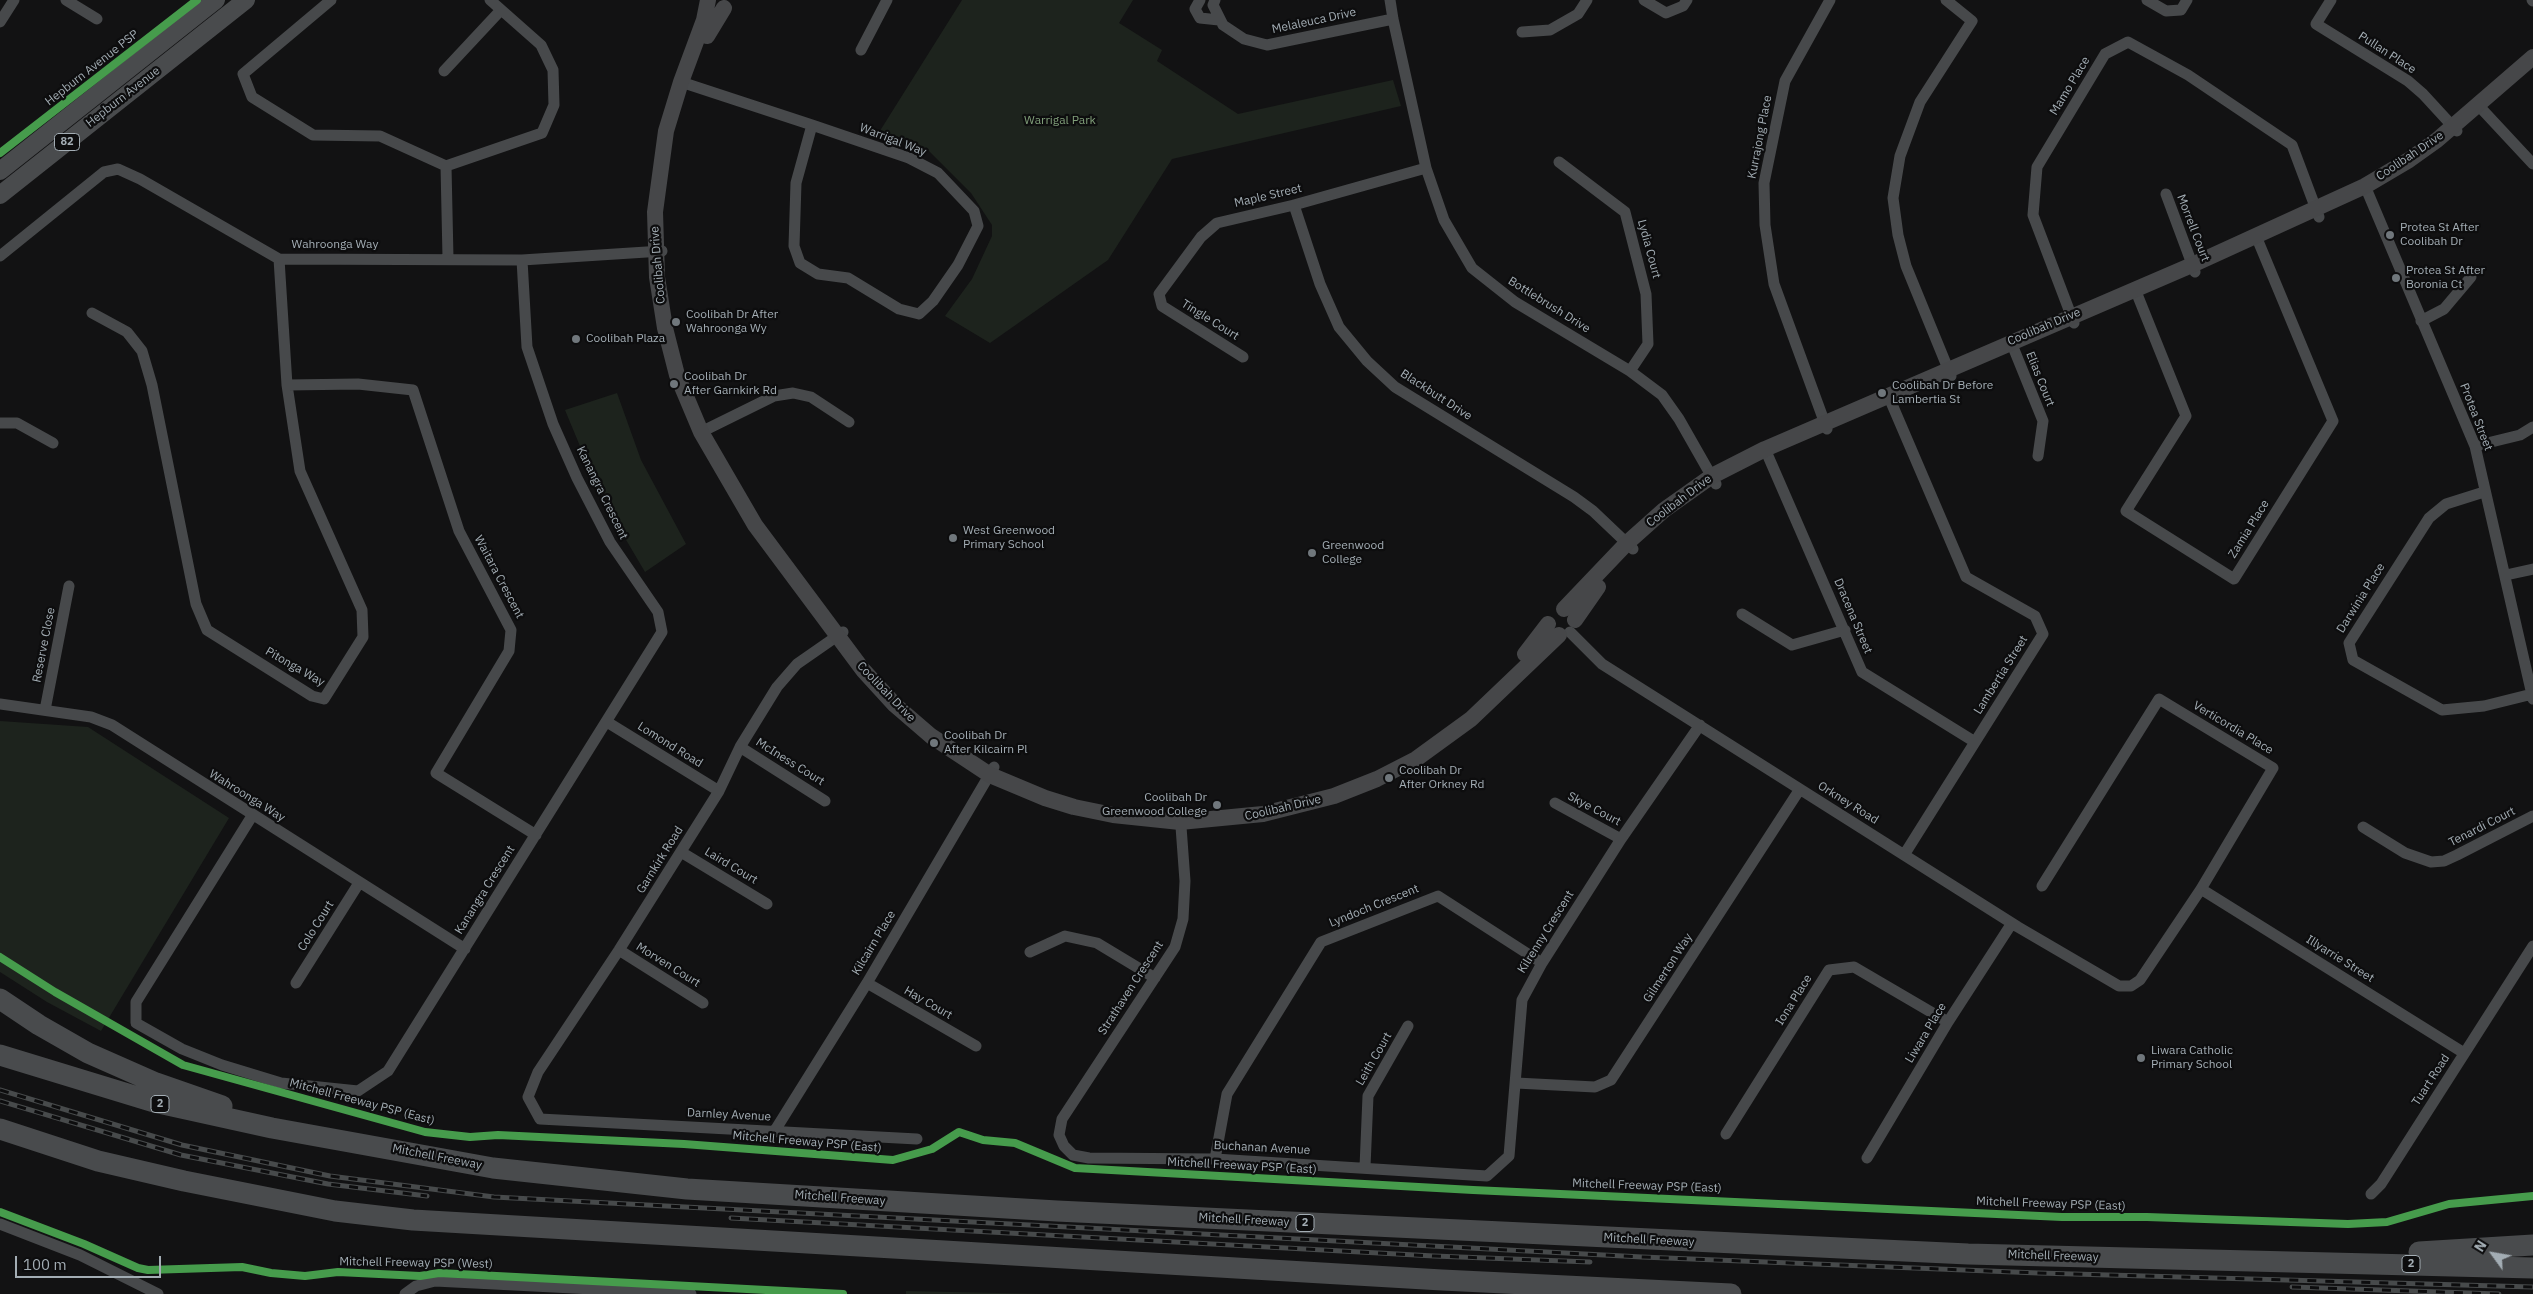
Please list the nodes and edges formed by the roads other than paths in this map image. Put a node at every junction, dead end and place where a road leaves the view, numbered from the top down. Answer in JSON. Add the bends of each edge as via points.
{"nodes":[{"id":1,"x":14,"y":0,"type":"edge"},
{"id":2,"x":66,"y":0,"type":"edge"},
{"id":3,"x":216,"y":0,"type":"edge"},
{"id":4,"x":246,"y":0,"type":"edge"},
{"id":5,"x":331,"y":0,"type":"edge"},
{"id":6,"x":490,"y":0,"type":"edge"},
{"id":7,"x":708,"y":0,"type":"edge"},
{"id":8,"x":887,"y":0,"type":"edge"},
{"id":9,"x":1200,"y":0,"type":"edge"},
{"id":10,"x":1215,"y":0,"type":"edge"},
{"id":11,"x":1390,"y":0,"type":"edge"},
{"id":12,"x":1587,"y":0,"type":"edge"},
{"id":13,"x":1644,"y":0,"type":"edge"},
{"id":14,"x":1687,"y":0,"type":"edge"},
{"id":15,"x":1830,"y":0,"type":"edge"},
{"id":16,"x":1946,"y":0,"type":"edge"},
{"id":17,"x":2147,"y":0,"type":"edge"},
{"id":18,"x":2187,"y":0,"type":"edge"},
{"id":19,"x":2332,"y":0,"type":"edge"},
{"id":20,"x":728,"y":4,"type":"edge"},
{"id":21,"x":500,"y":11,"type":"junction"},
{"id":22,"x":1392,"y":19,"type":"junction"},
{"id":23,"x":98,"y":20,"type":"dead end"},
{"id":24,"x":1219,"y":20,"type":"junction"},
{"id":25,"x":0,"y":22,"type":"edge"},
{"id":26,"x":1522,"y":32,"type":"dead end"},
{"id":27,"x":861,"y":50,"type":"dead end"},
{"id":28,"x":2533,"y":57,"type":"edge"},
{"id":29,"x":2533,"y":68,"type":"edge"},
{"id":30,"x":444,"y":71,"type":"dead end"},
{"id":31,"x":684,"y":83,"type":"junction"},
{"id":32,"x":2481,"y":108,"type":"junction"},
{"id":33,"x":812,"y":125,"type":"junction"},
{"id":34,"x":2455,"y":129,"type":"junction"},
{"id":35,"x":1559,"y":162,"type":"dead end"},
{"id":36,"x":2533,"y":164,"type":"edge"},
{"id":37,"x":446,"y":166,"type":"junction"},
{"id":38,"x":1426,"y":168,"type":"junction"},
{"id":39,"x":0,"y":171,"type":"edge"},
{"id":40,"x":2366,"y":190,"type":"junction"},
{"id":41,"x":0,"y":194,"type":"edge"},
{"id":42,"x":2166,"y":194,"type":"dead end"},
{"id":43,"x":1294,"y":205,"type":"junction"},
{"id":44,"x":2317,"y":214,"type":"junction"},
{"id":45,"x":2258,"y":241,"type":"junction"},
{"id":46,"x":659,"y":252,"type":"junction"},
{"id":47,"x":0,"y":256,"type":"edge"},
{"id":48,"x":448,"y":258,"type":"junction"},
{"id":49,"x":279,"y":260,"type":"junction"},
{"id":50,"x":522,"y":260,"type":"junction"},
{"id":51,"x":2194,"y":268,"type":"junction"},
{"id":52,"x":2471,"y":277,"type":"dead end"},
{"id":53,"x":2136,"y":293,"type":"junction"},
{"id":54,"x":1162,"y":306,"type":"joint"},
{"id":55,"x":92,"y":313,"type":"dead end"},
{"id":56,"x":2073,"y":320,"type":"junction"},
{"id":57,"x":2421,"y":321,"type":"junction"},
{"id":58,"x":2012,"y":346,"type":"junction"},
{"id":59,"x":1243,"y":357,"type":"dead end"},
{"id":60,"x":1630,"y":371,"type":"junction"},
{"id":61,"x":1950,"y":373,"type":"junction"},
{"id":62,"x":287,"y":385,"type":"junction"},
{"id":63,"x":1890,"y":399,"type":"junction"},
{"id":64,"x":849,"y":422,"type":"dead end"},
{"id":65,"x":0,"y":423,"type":"edge"},
{"id":66,"x":1826,"y":426,"type":"junction"},
{"id":67,"x":2533,"y":427,"type":"edge"},
{"id":68,"x":705,"y":430,"type":"junction"},
{"id":69,"x":53,"y":443,"type":"dead end"},
{"id":70,"x":2474,"y":446,"type":"junction"},
{"id":71,"x":1767,"y":453,"type":"junction"},
{"id":72,"x":2038,"y":456,"type":"dead end"},
{"id":73,"x":1714,"y":480,"type":"junction"},
{"id":74,"x":2484,"y":492,"type":"junction"},
{"id":75,"x":1630,"y":546,"type":"junction"},
{"id":76,"x":2533,"y":569,"type":"edge"},
{"id":77,"x":2506,"y":576,"type":"junction"},
{"id":78,"x":69,"y":586,"type":"dead end"},
{"id":79,"x":1742,"y":614,"type":"dead end"},
{"id":80,"x":1563,"y":624,"type":"junction"},
{"id":81,"x":1845,"y":630,"type":"junction"},
{"id":82,"x":840,"y":634,"type":"junction"},
{"id":83,"x":2532,"y":697,"type":"edge"},
{"id":84,"x":0,"y":704,"type":"edge"},
{"id":85,"x":45,"y":710,"type":"junction"},
{"id":86,"x":607,"y":722,"type":"junction"},
{"id":87,"x":1700,"y":725,"type":"junction"},
{"id":88,"x":1975,"y":742,"type":"junction"},
{"id":89,"x":740,"y":747,"type":"junction"},
{"id":90,"x":992,"y":771,"type":"junction"},
{"id":91,"x":1800,"y":789,"type":"junction"},
{"id":92,"x":719,"y":792,"type":"junction"},
{"id":93,"x":825,"y":801,"type":"dead end"},
{"id":94,"x":1555,"y":803,"type":"dead end"},
{"id":95,"x":252,"y":816,"type":"junction"},
{"id":96,"x":2533,"y":816,"type":"edge"},
{"id":97,"x":1180,"y":817,"type":"junction"},
{"id":98,"x":2363,"y":827,"type":"dead end"},
{"id":99,"x":536,"y":835,"type":"junction"},
{"id":100,"x":1621,"y":839,"type":"junction"},
{"id":101,"x":681,"y":852,"type":"junction"},
{"id":102,"x":1904,"y":855,"type":"junction"},
{"id":103,"x":359,"y":882,"type":"junction"},
{"id":104,"x":2042,"y":886,"type":"dead end"},
{"id":105,"x":2201,"y":889,"type":"junction"},
{"id":106,"x":767,"y":904,"type":"dead end"},
{"id":107,"x":2012,"y":923,"type":"junction"},
{"id":108,"x":465,"y":949,"type":"junction"},
{"id":109,"x":2532,"y":949,"type":"edge"},
{"id":110,"x":620,"y":950,"type":"junction"},
{"id":111,"x":1030,"y":952,"type":"dead end"},
{"id":112,"x":1542,"y":963,"type":"junction"},
{"id":113,"x":1155,"y":978,"type":"junction"},
{"id":114,"x":296,"y":983,"type":"dead end"},
{"id":115,"x":866,"y":983,"type":"junction"},
{"id":116,"x":2119,"y":986,"type":"joint"},
{"id":117,"x":0,"y":999,"type":"edge"},
{"id":118,"x":703,"y":1003,"type":"dead end"},
{"id":119,"x":1948,"y":1022,"type":"junction"},
{"id":120,"x":1408,"y":1026,"type":"dead end"},
{"id":121,"x":976,"y":1046,"type":"dead end"},
{"id":122,"x":2464,"y":1054,"type":"junction"},
{"id":123,"x":0,"y":1055,"type":"edge"},
{"id":124,"x":1516,"y":1083,"type":"junction"},
{"id":125,"x":540,"y":1119,"type":"joint"},
{"id":126,"x":0,"y":1129,"type":"edge"},
{"id":127,"x":774,"y":1132,"type":"junction"},
{"id":128,"x":1726,"y":1134,"type":"dead end"},
{"id":129,"x":1059,"y":1135,"type":"joint"},
{"id":130,"x":325,"y":1136,"type":"junction"},
{"id":131,"x":916,"y":1139,"type":"dead end"},
{"id":132,"x":1867,"y":1158,"type":"dead end"},
{"id":133,"x":1215,"y":1159,"type":"junction"},
{"id":134,"x":1365,"y":1167,"type":"junction"},
{"id":135,"x":1487,"y":1176,"type":"joint"},
{"id":136,"x":2371,"y":1194,"type":"dead end"},
{"id":137,"x":0,"y":1224,"type":"edge"},
{"id":138,"x":2533,"y":1245,"type":"edge"},
{"id":139,"x":2289,"y":1260,"type":"junction"},
{"id":140,"x":2533,"y":1268,"type":"edge"},
{"id":141,"x":138,"y":1289,"type":"edge"},
{"id":142,"x":504,"y":1289,"type":"edge"},
{"id":143,"x":665,"y":1293,"type":"edge"},
{"id":144,"x":158,"y":1294,"type":"edge"},
{"id":145,"x":405,"y":1294,"type":"edge"},
{"id":146,"x":691,"y":1294,"type":"edge"},
{"id":147,"x":1731,"y":1294,"type":"edge"}],
"edges":[{"from":1,"to":25,"type":"street"},
{"from":2,"to":23,"type":"street"},
{"from":3,"to":39,"type":"main road","name":"Hepburn Avenue","number":"82"},
{"from":4,"to":41,"type":"main road","name":"Hepburn Avenue","number":"82"},
{"from":5,"to":37,"type":"street","via":[[243,74],[252,97],[314,135],[380,136]]},
{"from":6,"to":21,"type":"street"},
{"from":7,"to":20,"type":"main road","via":[[715,7]]},
{"from":7,"to":31,"type":"main road","name":"Coolibah Drive"},
{"from":8,"to":27,"type":"street"},
{"from":9,"to":24,"type":"street","name":"Melaleuca Drive","via":[[1195,9],[1200,18]]},
{"from":10,"to":24,"type":"street","via":[[1213,5]]},
{"from":11,"to":22,"type":"street","name":"Bottlebrush Drive"},
{"from":12,"to":26,"type":"street","via":[[1578,14],[1550,30]]},
{"from":13,"to":14,"type":"street","via":[[1666,13],[1683,6]]},
{"from":15,"to":66,"type":"street","name":"Kurrajong Place","via":[[1785,80],[1764,182],[1765,225],[1774,284]]},
{"from":16,"to":61,"type":"street","via":[[1972,21],[1920,102],[1900,156],[1893,198],[1906,266]]},
{"from":17,"to":18,"type":"street","via":[[2166,11],[2181,10]]},
{"from":19,"to":34,"type":"street","name":"Pullan Place","via":[[2316,24],[2408,81]]},
{"from":20,"to":31,"type":"main road","name":"Coolibah Drive","via":[[706,37]]},
{"from":21,"to":30,"type":"street"},
{"from":21,"to":37,"type":"street","via":[[541,45],[553,70],[554,105],[542,133]]},
{"from":22,"to":24,"type":"street","name":"Melaleuca Drive","via":[[1267,45],[1244,39]]},
{"from":22,"to":38,"type":"street","name":"Bottlebrush Drive"},
{"from":28,"to":32,"type":"main road","name":"Coolibah Drive"},
{"from":29,"to":32,"type":"main road","name":"Coolibah Drive"},
{"from":31,"to":33,"type":"street","name":"Warrigal Way"},
{"from":31,"to":46,"type":"main road","name":"Coolibah Drive","via":[[669,159]]},
{"from":32,"to":34,"type":"main road","name":"Coolibah Drive"},
{"from":32,"to":36,"type":"street"},
{"from":33,"to":33,"type":"street","name":"Warrigal Way","via":[[796,183],[794,246],[800,264],[818,274],[848,278],[899,309],[919,314],[933,302],[958,265],[978,226],[974,211],[938,173],[909,158]]},
{"from":34,"to":40,"type":"main road","name":"Coolibah Drive"},
{"from":35,"to":60,"type":"street","name":"Lydia Court","via":[[1624,212],[1646,294],[1648,344]]},
{"from":37,"to":48,"type":"street"},
{"from":38,"to":43,"type":"street","name":"Maple Street"},
{"from":38,"to":60,"type":"street","name":"Bottlebrush Drive","via":[[1444,220],[1472,268],[1515,302]]},
{"from":40,"to":44,"type":"main road","name":"Coolibah Drive"},
{"from":40,"to":57,"type":"street","name":"Protea Street"},
{"from":42,"to":51,"type":"street","name":"Morrell Court"},
{"from":43,"to":54,"type":"street","name":"Maple Street","via":[[1217,223],[1201,238],[1159,294]]},
{"from":43,"to":75,"type":"street","name":"Blackbutt Drive","via":[[1320,284],[1340,327],[1367,361],[1395,387],[1574,497]]},
{"from":44,"to":45,"type":"main road","name":"Coolibah Drive"},
{"from":44,"to":56,"type":"street","name":"Mamo Place","via":[[2292,145],[2188,75],[2128,42],[2105,54],[2037,167],[2033,215]]},
{"from":45,"to":51,"type":"main road","name":"Coolibah Drive"},
{"from":45,"to":53,"type":"street","name":"Zamia Place","via":[[2333,421],[2234,578],[2126,511],[2186,416]]},
{"from":46,"to":50,"type":"street","name":"Wahroonga Way"},
{"from":46,"to":68,"type":"main road","name":"Coolibah Drive","via":[[679,350]]},
{"from":47,"to":49,"type":"street","name":"Wahroonga Way","via":[[104,172],[118,169],[140,178]]},
{"from":48,"to":49,"type":"street","name":"Wahroonga Way"},
{"from":48,"to":50,"type":"street","name":"Wahroonga Way"},
{"from":49,"to":62,"type":"street","name":"Pitonga Way"},
{"from":50,"to":86,"type":"street","name":"Kanangra Crescent","via":[[527,347],[553,424],[610,542],[658,612],[662,632]]},
{"from":51,"to":53,"type":"main road","name":"Coolibah Drive"},
{"from":52,"to":57,"type":"street","via":[[2444,309]]},
{"from":53,"to":56,"type":"main road","name":"Coolibah Drive"},
{"from":54,"to":59,"type":"street","name":"Tingle Court"},
{"from":55,"to":62,"type":"street","name":"Pitonga Way","via":[[126,332],[142,351],[152,385],[196,604],[207,630],[312,696],[324,699],[363,636],[362,610],[300,471]]},
{"from":56,"to":58,"type":"main road","name":"Coolibah Drive"},
{"from":57,"to":70,"type":"street","name":"Protea Street"},
{"from":58,"to":61,"type":"main road","name":"Coolibah Drive"},
{"from":58,"to":72,"type":"street","name":"Elias Court","via":[[2043,421]]},
{"from":60,"to":73,"type":"street","name":"Bottlebrush Drive","via":[[1670,404]]},
{"from":61,"to":63,"type":"main road","name":"Coolibah Drive"},
{"from":62,"to":99,"type":"street","name":"Waitara Crescent","via":[[358,384],[413,390],[459,531],[511,630],[509,651],[436,773]]},
{"from":63,"to":66,"type":"main road","name":"Coolibah Drive"},
{"from":63,"to":88,"type":"street","name":"Lambertia Street","via":[[1966,577],[2035,616],[2043,634]]},
{"from":64,"to":68,"type":"street","via":[[811,398],[792,392],[774,396]]},
{"from":65,"to":69,"type":"street","via":[[17,423]]},
{"from":66,"to":71,"type":"main road","name":"Coolibah Drive"},
{"from":67,"to":70,"type":"street","via":[[2520,435]]},
{"from":68,"to":82,"type":"main road","name":"Coolibah Drive"},
{"from":70,"to":74,"type":"street","name":"Protea Street"},
{"from":71,"to":73,"type":"main road","name":"Coolibah Drive"},
{"from":71,"to":81,"type":"street","name":"Dracena Street"},
{"from":73,"to":75,"type":"main road","name":"Coolibah Drive","via":[[1664,510]]},
{"from":74,"to":77,"type":"street","name":"Protea Street"},
{"from":74,"to":83,"type":"street","name":"Darwinia Place","via":[[2446,504],[2429,518],[2349,643],[2353,660],[2442,710]]},
{"from":75,"to":80,"type":"main road","name":"Coolibah Drive"},
{"from":76,"to":77,"type":"street"},
{"from":77,"to":83,"type":"street","name":"Protea Street"},
{"from":78,"to":85,"type":"street","name":"Reserve Close"},
{"from":79,"to":81,"type":"street","via":[[1792,645]]},
{"from":80,"to":87,"type":"street","name":"Orkney Road","via":[[1602,664]]},
{"from":80,"to":97,"type":"main road","name":"Coolibah Drive","via":[[1466,713],[1393,762],[1330,788],[1275,803]]},
{"from":81,"to":88,"type":"street","name":"Dracena Street","via":[[1862,672]]},
{"from":82,"to":89,"type":"street","name":"Garnkirk Road","via":[[786,675]]},
{"from":82,"to":90,"type":"main road","name":"Coolibah Drive","via":[[906,704]]},
{"from":84,"to":85,"type":"street","name":"Wahroonga Way"},
{"from":85,"to":95,"type":"street","name":"Wahroonga Way","via":[[91,717],[112,726]]},
{"from":86,"to":92,"type":"street","name":"Lomond Road"},
{"from":86,"to":99,"type":"street","name":"Kanangra Crescent"},
{"from":87,"to":91,"type":"street","name":"Orkney Road"},
{"from":87,"to":100,"type":"street","name":"Kilrenny Crescent"},
{"from":88,"to":102,"type":"street","name":"Lambertia Street"},
{"from":89,"to":92,"type":"street","name":"Garnkirk Road"},
{"from":89,"to":93,"type":"street","name":"McIness Court"},
{"from":90,"to":97,"type":"main road","name":"Coolibah Drive","via":[[1075,798]]},
{"from":90,"to":115,"type":"street","name":"Kilcairn Place"},
{"from":91,"to":102,"type":"street","name":"Orkney Road"},
{"from":91,"to":124,"type":"street","name":"Gilmerton Way","via":[[1611,1080],[1595,1087]]},
{"from":92,"to":101,"type":"street","name":"Garnkirk Road"},
{"from":94,"to":100,"type":"street","name":"Skye Court"},
{"from":95,"to":103,"type":"street","name":"Wahroonga Way"},
{"from":95,"to":108,"type":"street","name":"Kanangra Crescent","via":[[136,1002],[136,1023],[182,1049],[222,1066],[281,1083],[358,1091],[388,1072]]},
{"from":96,"to":98,"type":"street","name":"Tenardi Court","via":[[2457,856],[2430,862],[2405,853]]},
{"from":97,"to":113,"type":"street","name":"Strathaven Crescent","via":[[1185,881],[1183,918],[1175,947]]},
{"from":99,"to":108,"type":"street","name":"Kanangra Crescent"},
{"from":100,"to":112,"type":"street","name":"Kilrenny Crescent"},
{"from":101,"to":106,"type":"street","name":"Laird Court"},
{"from":101,"to":110,"type":"street","name":"Garnkirk Road"},
{"from":102,"to":107,"type":"street","name":"Orkney Road"},
{"from":103,"to":108,"type":"street","name":"Wahroonga Way"},
{"from":103,"to":114,"type":"street","name":"Colo Court"},
{"from":104,"to":105,"type":"street","name":"Verticordia Place","via":[[2159,699],[2273,768]]},
{"from":105,"to":116,"type":"street","name":"Verticordia Place","via":[[2140,980],[2131,986]]},
{"from":105,"to":122,"type":"street","name":"Illyarrie Street"},
{"from":107,"to":116,"type":"street","name":"Orkney Road"},
{"from":107,"to":119,"type":"street","name":"Liwara Place"},
{"from":109,"to":122,"type":"street","name":"Tuart Road"},
{"from":110,"to":118,"type":"street","name":"Morven Court"},
{"from":110,"to":125,"type":"street","name":"Garnkirk Road","via":[[538,1072],[528,1097]]},
{"from":111,"to":113,"type":"street","via":[[1064,936],[1097,943]]},
{"from":112,"to":124,"type":"street","name":"Kilrenny Crescent","via":[[1522,1000]]},
{"from":112,"to":133,"type":"street","name":"Lyndoch Crescent","via":[[1438,896],[1322,942],[1227,1094]]},
{"from":113,"to":129,"type":"street","name":"Strathaven Crescent","via":[[1062,1119]]},
{"from":115,"to":121,"type":"street","name":"Hay Court"},
{"from":115,"to":127,"type":"street","name":"Kilcairn Place"},
{"from":117,"to":130,"type":"highway","via":[[88,1053],[156,1083]]},
{"from":119,"to":128,"type":"street","name":"Iona Place","via":[[1854,967],[1829,970]]},
{"from":119,"to":132,"type":"street","name":"Liwara Place"},
{"from":120,"to":134,"type":"street","name":"Leith Court","via":[[1368,1096]]},
{"from":122,"to":136,"type":"street","name":"Tuart Road"},
{"from":123,"to":130,"type":"highway","name":"Mitchell Freeway","number":"2","via":[[162,1104]]},
{"from":124,"to":135,"type":"street","name":"Kilrenny Crescent","via":[[1509,1156]]},
{"from":125,"to":127,"type":"street","name":"Darnley Avenue"},
{"from":126,"to":147,"type":"highway","via":[[98,1161],[194,1183],[335,1211],[413,1220]]},
{"from":127,"to":131,"type":"street","name":"Darnley Avenue"},
{"from":129,"to":133,"type":"street","name":"Buchanan Avenue","via":[[1064,1146],[1074,1155],[1089,1158]]},
{"from":130,"to":139,"type":"highway","name":"Mitchell Freeway","number":"2","via":[[493,1168],[696,1189],[1442,1231],[1977,1254]]},
{"from":133,"to":134,"type":"street","name":"Buchanan Avenue"},
{"from":134,"to":135,"type":"street","name":"Buchanan Avenue"},
{"from":137,"to":141,"type":"street","via":[[80,1255]]},
{"from":138,"to":139,"type":"highway"},
{"from":139,"to":140,"type":"highway","name":"Mitchell Freeway","number":"2"},
{"from":141,"to":144,"type":"street"},
{"from":142,"to":143,"type":"street"},
{"from":142,"to":145,"type":"street","via":[[434,1280]]},
{"from":143,"to":146,"type":"street"}]}
